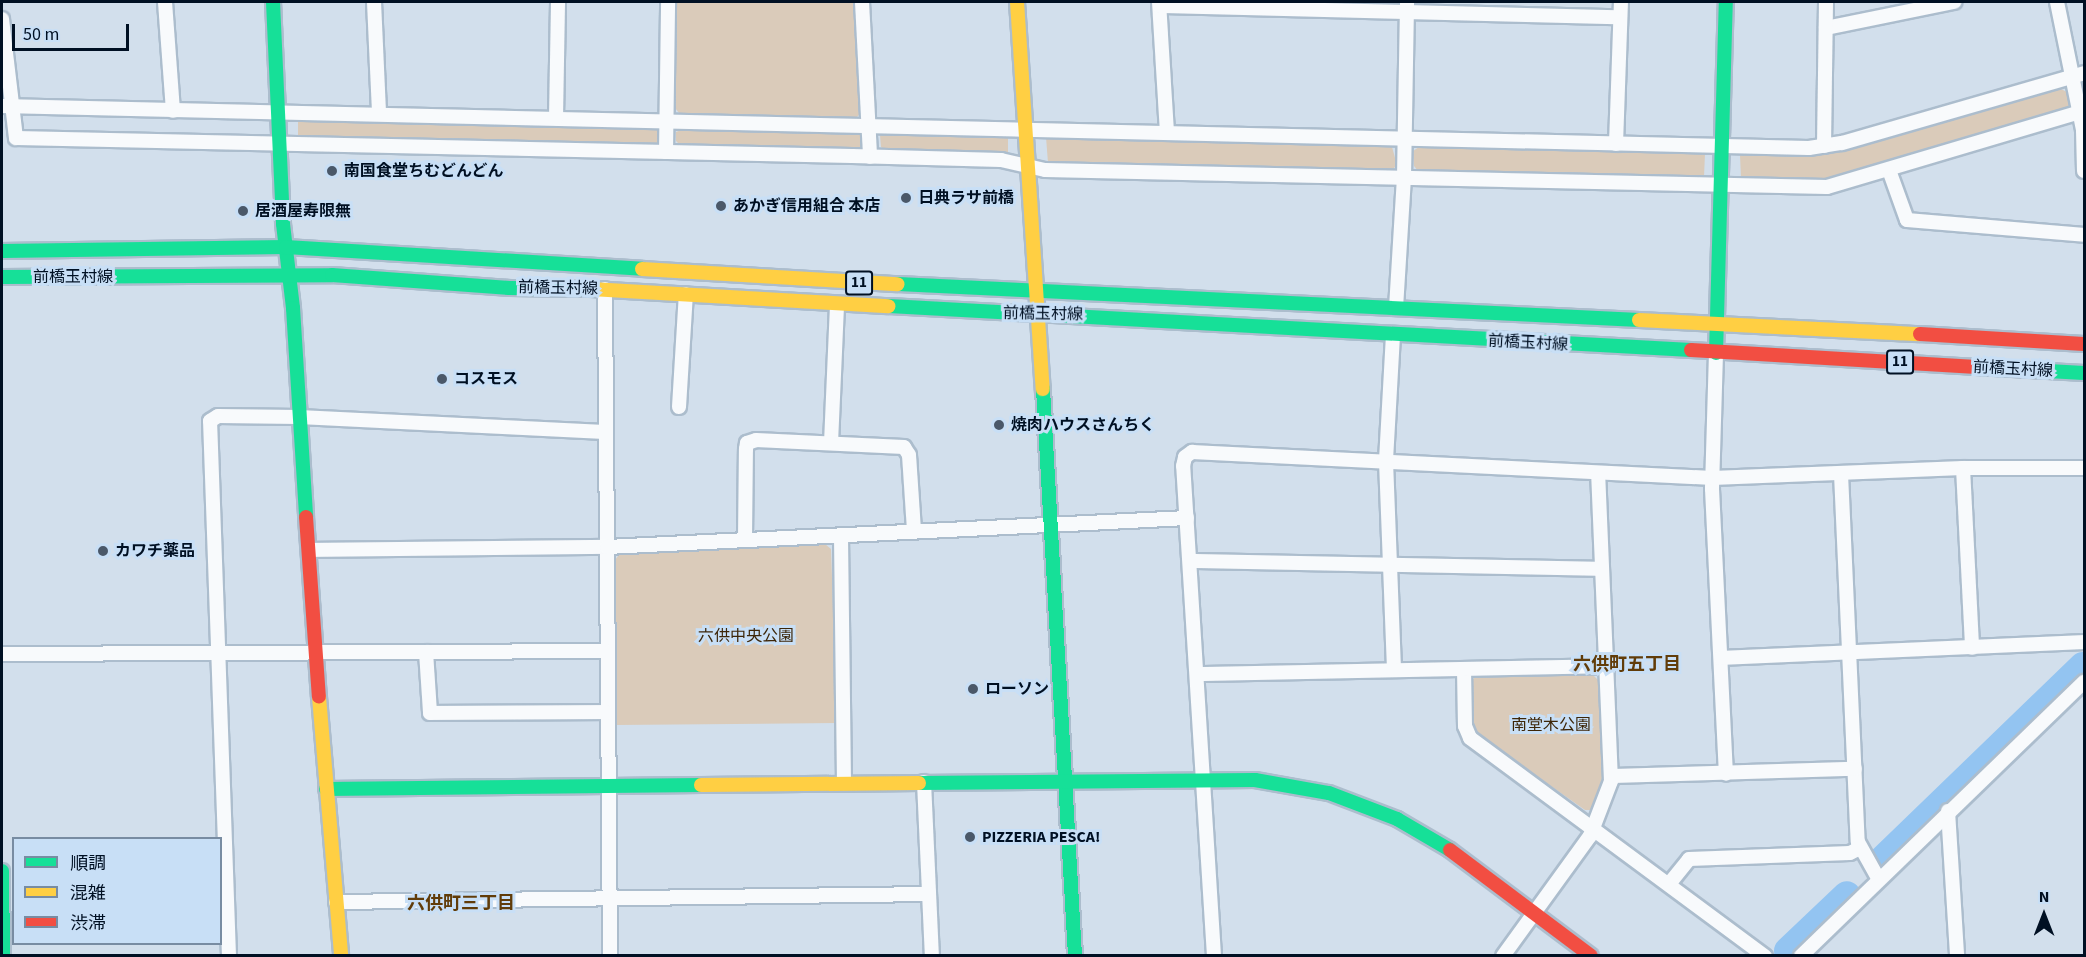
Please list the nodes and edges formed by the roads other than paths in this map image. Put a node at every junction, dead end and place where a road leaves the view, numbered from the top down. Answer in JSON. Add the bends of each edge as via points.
{"nodes":[{"id":1,"x":165,"y":2,"type":"edge"},
{"id":2,"x":273,"y":2,"type":"edge"},
{"id":3,"x":374,"y":2,"type":"edge"},
{"id":4,"x":558,"y":2,"type":"edge"},
{"id":5,"x":668,"y":2,"type":"edge"},
{"id":6,"x":862,"y":2,"type":"edge"},
{"id":7,"x":1017,"y":2,"type":"edge"},
{"id":8,"x":1621,"y":2,"type":"edge"},
{"id":9,"x":1726,"y":2,"type":"edge"},
{"id":10,"x":1826,"y":2,"type":"edge"},
{"id":11,"x":1954,"y":2,"type":"edge"},
{"id":12,"x":2057,"y":2,"type":"edge"},
{"id":13,"x":1160,"y":4,"type":"edge"},
{"id":14,"x":1407,"y":6,"type":"edge"},
{"id":15,"x":1620,"y":17,"type":"junction"},
{"id":16,"x":2,"y":19,"type":"edge"},
{"id":17,"x":1826,"y":28,"type":"junction"},
{"id":18,"x":2079,"y":74,"type":"edge"},
{"id":19,"x":7,"y":107,"type":"edge"},
{"id":20,"x":173,"y":111,"type":"junction"},
{"id":21,"x":2082,"y":112,"type":"edge"},
{"id":22,"x":280,"y":114,"type":"junction"},
{"id":23,"x":379,"y":114,"type":"junction"},
{"id":24,"x":556,"y":118,"type":"junction"},
{"id":25,"x":667,"y":122,"type":"junction"},
{"id":26,"x":871,"y":125,"type":"junction"},
{"id":27,"x":1025,"y":129,"type":"junction"},
{"id":28,"x":1167,"y":133,"type":"junction"},
{"id":29,"x":1405,"y":138,"type":"junction"},
{"id":30,"x":281,"y":144,"type":"junction"},
{"id":31,"x":1616,"y":144,"type":"junction"},
{"id":32,"x":1721,"y":146,"type":"junction"},
{"id":33,"x":1824,"y":146,"type":"junction"},
{"id":34,"x":666,"y":152,"type":"junction"},
{"id":35,"x":870,"y":157,"type":"junction"},
{"id":36,"x":1028,"y":164,"type":"junction"},
{"id":37,"x":1889,"y":170,"type":"junction"},
{"id":38,"x":2085,"y":171,"type":"edge"},
{"id":39,"x":1404,"y":177,"type":"junction"},
{"id":40,"x":1720,"y":184,"type":"junction"},
{"id":41,"x":2085,"y":235,"type":"edge"},
{"id":42,"x":286,"y":247,"type":"junction"},
{"id":43,"x":2,"y":251,"type":"edge"},
{"id":44,"x":290,"y":273,"type":"junction"},
{"id":45,"x":2,"y":277,"type":"edge"},
{"id":46,"x":605,"y":289,"type":"junction"},
{"id":47,"x":1036,"y":292,"type":"junction"},
{"id":48,"x":686,"y":294,"type":"junction"},
{"id":49,"x":837,"y":304,"type":"junction"},
{"id":50,"x":1396,"y":308,"type":"junction"},
{"id":51,"x":1039,"y":315,"type":"junction"},
{"id":52,"x":1718,"y":324,"type":"junction"},
{"id":53,"x":1393,"y":335,"type":"junction"},
{"id":54,"x":2085,"y":344,"type":"edge"},
{"id":55,"x":1716,"y":353,"type":"junction"},
{"id":56,"x":2085,"y":373,"type":"edge"},
{"id":57,"x":679,"y":407,"type":"dead end"},
{"id":58,"x":299,"y":417,"type":"junction"},
{"id":59,"x":605,"y":432,"type":"junction"},
{"id":60,"x":831,"y":443,"type":"junction"},
{"id":61,"x":1386,"y":461,"type":"junction"},
{"id":62,"x":1963,"y":468,"type":"junction"},
{"id":63,"x":2085,"y":468,"type":"edge"},
{"id":64,"x":1598,"y":474,"type":"junction"},
{"id":65,"x":1841,"y":474,"type":"junction"},
{"id":66,"x":1712,"y":478,"type":"junction"},
{"id":67,"x":1187,"y":518,"type":"junction"},
{"id":68,"x":1052,"y":524,"type":"junction"},
{"id":69,"x":914,"y":531,"type":"junction"},
{"id":70,"x":841,"y":537,"type":"junction"},
{"id":71,"x":745,"y":539,"type":"junction"},
{"id":72,"x":607,"y":547,"type":"junction"},
{"id":73,"x":310,"y":550,"type":"junction"},
{"id":74,"x":1190,"y":561,"type":"junction"},
{"id":75,"x":1389,"y":565,"type":"junction"},
{"id":76,"x":1602,"y":569,"type":"junction"},
{"id":77,"x":2085,"y":642,"type":"edge"},
{"id":78,"x":1971,"y":648,"type":"junction"},
{"id":79,"x":606,"y":651,"type":"junction"},
{"id":80,"x":217,"y":652,"type":"junction"},
{"id":81,"x":426,"y":652,"type":"junction"},
{"id":82,"x":315,"y":653,"type":"junction"},
{"id":83,"x":1849,"y":653,"type":"junction"},
{"id":84,"x":2,"y":654,"type":"edge"},
{"id":85,"x":1721,"y":658,"type":"junction"},
{"id":86,"x":1607,"y":666,"type":"junction"},
{"id":87,"x":1464,"y":669,"type":"junction"},
{"id":88,"x":1394,"y":670,"type":"junction"},
{"id":89,"x":1198,"y":674,"type":"junction"},
{"id":90,"x":2085,"y":682,"type":"edge"},
{"id":91,"x":606,"y":712,"type":"junction"},
{"id":92,"x":1855,"y":769,"type":"junction"},
{"id":93,"x":1726,"y":774,"type":"junction"},
{"id":94,"x":1612,"y":776,"type":"junction"},
{"id":95,"x":1202,"y":778,"type":"junction"},
{"id":96,"x":1067,"y":780,"type":"junction"},
{"id":97,"x":844,"y":782,"type":"junction"},
{"id":98,"x":924,"y":782,"type":"junction"},
{"id":99,"x":607,"y":786,"type":"junction"},
{"id":100,"x":327,"y":789,"type":"junction"},
{"id":101,"x":1948,"y":811,"type":"junction"},
{"id":102,"x":1594,"y":829,"type":"junction"},
{"id":103,"x":1860,"y":848,"type":"junction"},
{"id":104,"x":2,"y":871,"type":"edge"},
{"id":105,"x":1878,"y":878,"type":"junction"},
{"id":106,"x":1669,"y":884,"type":"junction"},
{"id":107,"x":929,"y":894,"type":"junction"},
{"id":108,"x":609,"y":898,"type":"junction"},
{"id":109,"x":336,"y":902,"type":"junction"},
{"id":110,"x":1533,"y":914,"type":"junction"},
{"id":111,"x":3,"y":956,"type":"edge"},
{"id":112,"x":230,"y":956,"type":"edge"},
{"id":113,"x":341,"y":956,"type":"edge"},
{"id":114,"x":610,"y":956,"type":"edge"},
{"id":115,"x":932,"y":956,"type":"edge"},
{"id":116,"x":1075,"y":956,"type":"edge"},
{"id":117,"x":1214,"y":956,"type":"edge"},
{"id":118,"x":1503,"y":956,"type":"edge"},
{"id":119,"x":1591,"y":956,"type":"edge"},
{"id":120,"x":1765,"y":956,"type":"edge"},
{"id":121,"x":1801,"y":956,"type":"edge"},
{"id":122,"x":1957,"y":956,"type":"edge"}],
"edges":[{"from":1,"to":20,"type":"street"},
{"from":2,"to":22,"type":"main road"},
{"from":3,"to":23,"type":"street"},
{"from":4,"to":24,"type":"street"},
{"from":5,"to":25,"type":"street"},
{"from":6,"to":26,"type":"street"},
{"from":7,"to":27,"type":"main road"},
{"from":8,"to":15,"type":"street"},
{"from":9,"to":32,"type":"main road"},
{"from":10,"to":17,"type":"street"},
{"from":11,"to":17,"type":"street"},
{"from":12,"to":18,"type":"street"},
{"from":13,"to":14,"type":"street"},
{"from":13,"to":28,"type":"street"},
{"from":14,"to":15,"type":"street"},
{"from":14,"to":29,"type":"street"},
{"from":15,"to":31,"type":"street"},
{"from":16,"to":19,"type":"street"},
{"from":17,"to":33,"type":"street"},
{"from":18,"to":21,"type":"street"},
{"from":18,"to":33,"type":"street"},
{"from":19,"to":20,"type":"street"},
{"from":19,"to":30,"type":"street","via":[[16,138]]},
{"from":20,"to":22,"type":"street"},
{"from":21,"to":37,"type":"street"},
{"from":21,"to":38,"type":"street"},
{"from":22,"to":23,"type":"street"},
{"from":22,"to":30,"type":"main road"},
{"from":23,"to":24,"type":"street"},
{"from":24,"to":25,"type":"street"},
{"from":25,"to":26,"type":"street"},
{"from":25,"to":34,"type":"street"},
{"from":26,"to":27,"type":"street"},
{"from":26,"to":35,"type":"street"},
{"from":27,"to":28,"type":"street"},
{"from":27,"to":36,"type":"main road"},
{"from":28,"to":29,"type":"street"},
{"from":29,"to":31,"type":"street"},
{"from":29,"to":39,"type":"street"},
{"from":30,"to":34,"type":"street"},
{"from":30,"to":42,"type":"main road"},
{"from":31,"to":32,"type":"street"},
{"from":32,"to":33,"type":"street"},
{"from":32,"to":40,"type":"main road"},
{"from":34,"to":35,"type":"street"},
{"from":35,"to":36,"type":"street"},
{"from":36,"to":39,"type":"street","via":[[1044,170]]},
{"from":36,"to":47,"type":"main road"},
{"from":37,"to":40,"type":"street","via":[[1827,187]]},
{"from":37,"to":41,"type":"street","via":[[1907,220]]},
{"from":39,"to":40,"type":"street"},
{"from":39,"to":50,"type":"street"},
{"from":40,"to":52,"type":"main road"},
{"from":42,"to":43,"type":"main road","name":"前橋玉村線","number":"11"},
{"from":42,"to":44,"type":"main road"},
{"from":42,"to":47,"type":"main road","name":"前橋玉村線","number":"11"},
{"from":44,"to":45,"type":"main road","name":"前橋玉村線","number":"11"},
{"from":44,"to":46,"type":"main road","name":"前橋玉村線","number":"11","via":[[510,288]]},
{"from":44,"to":58,"type":"main road"},
{"from":46,"to":48,"type":"main road","name":"前橋玉村線","number":"11"},
{"from":46,"to":59,"type":"street"},
{"from":47,"to":50,"type":"main road","name":"前橋玉村線","number":"11"},
{"from":47,"to":51,"type":"main road"},
{"from":48,"to":49,"type":"main road","name":"前橋玉村線","number":"11"},
{"from":48,"to":57,"type":"street"},
{"from":49,"to":51,"type":"main road","name":"前橋玉村線","number":"11"},
{"from":49,"to":60,"type":"street"},
{"from":50,"to":52,"type":"main road","name":"前橋玉村線","number":"11"},
{"from":51,"to":53,"type":"main road","name":"前橋玉村線","number":"11"},
{"from":51,"to":68,"type":"main road"},
{"from":52,"to":54,"type":"main road","name":"前橋玉村線","number":"11"},
{"from":52,"to":55,"type":"main road"},
{"from":53,"to":55,"type":"main road","name":"前橋玉村線","number":"11"},
{"from":53,"to":61,"type":"street"},
{"from":55,"to":56,"type":"main road","name":"前橋玉村線","number":"11"},
{"from":55,"to":66,"type":"street"},
{"from":58,"to":59,"type":"street"},
{"from":58,"to":73,"type":"main road"},
{"from":58,"to":80,"type":"street","via":[[218,416],[210,421]]},
{"from":59,"to":72,"type":"street"},
{"from":60,"to":69,"type":"street","via":[[900,446],[908,450]]},
{"from":60,"to":71,"type":"street","via":[[747,443]]},
{"from":61,"to":64,"type":"street"},
{"from":61,"to":67,"type":"street","via":[[1192,452],[1185,457],[1183,466]]},
{"from":61,"to":75,"type":"street"},
{"from":62,"to":63,"type":"street"},
{"from":62,"to":65,"type":"street"},
{"from":62,"to":78,"type":"street"},
{"from":64,"to":66,"type":"street"},
{"from":64,"to":76,"type":"street"},
{"from":65,"to":66,"type":"street"},
{"from":65,"to":83,"type":"street"},
{"from":66,"to":85,"type":"street"},
{"from":67,"to":68,"type":"street"},
{"from":67,"to":74,"type":"street"},
{"from":68,"to":69,"type":"street"},
{"from":68,"to":96,"type":"main road"},
{"from":69,"to":70,"type":"street"},
{"from":70,"to":71,"type":"street"},
{"from":70,"to":97,"type":"street"},
{"from":71,"to":72,"type":"street"},
{"from":72,"to":73,"type":"street"},
{"from":72,"to":79,"type":"street"},
{"from":73,"to":82,"type":"main road"},
{"from":74,"to":75,"type":"street"},
{"from":74,"to":89,"type":"street"},
{"from":75,"to":76,"type":"street"},
{"from":75,"to":88,"type":"street"},
{"from":76,"to":86,"type":"street"},
{"from":77,"to":78,"type":"street"},
{"from":78,"to":83,"type":"street"},
{"from":79,"to":81,"type":"street"},
{"from":79,"to":91,"type":"street"},
{"from":80,"to":82,"type":"street"},
{"from":80,"to":84,"type":"street"},
{"from":80,"to":112,"type":"street"},
{"from":81,"to":82,"type":"street"},
{"from":81,"to":91,"type":"street","via":[[430,713]]},
{"from":82,"to":100,"type":"main road"},
{"from":83,"to":85,"type":"street"},
{"from":83,"to":92,"type":"street"},
{"from":85,"to":93,"type":"street"},
{"from":86,"to":87,"type":"street"},
{"from":86,"to":94,"type":"street"},
{"from":87,"to":88,"type":"street"},
{"from":87,"to":102,"type":"street","via":[[1470,738]]},
{"from":88,"to":89,"type":"street"},
{"from":89,"to":95,"type":"street"},
{"from":90,"to":101,"type":"street"},
{"from":91,"to":99,"type":"street"},
{"from":92,"to":93,"type":"street"},
{"from":92,"to":103,"type":"street"},
{"from":93,"to":94,"type":"street"},
{"from":94,"to":102,"type":"street"},
{"from":95,"to":96,"type":"main road"},
{"from":95,"to":110,"type":"main road","via":[[1299,786],[1370,807],[1455,853]]},
{"from":95,"to":117,"type":"street"},
{"from":96,"to":98,"type":"main road"},
{"from":96,"to":116,"type":"main road"},
{"from":97,"to":98,"type":"main road"},
{"from":97,"to":99,"type":"main road"},
{"from":98,"to":107,"type":"street"},
{"from":99,"to":100,"type":"main road"},
{"from":99,"to":108,"type":"street"},
{"from":100,"to":109,"type":"main road"},
{"from":101,"to":105,"type":"street"},
{"from":101,"to":122,"type":"street"},
{"from":102,"to":106,"type":"street"},
{"from":102,"to":110,"type":"street"},
{"from":103,"to":105,"type":"street"},
{"from":103,"to":106,"type":"street","via":[[1850,853],[1689,859]]},
{"from":104,"to":111,"type":"main road"},
{"from":105,"to":121,"type":"street"},
{"from":106,"to":120,"type":"street"},
{"from":107,"to":108,"type":"street"},
{"from":107,"to":115,"type":"street"},
{"from":108,"to":109,"type":"street"},
{"from":108,"to":114,"type":"street"},
{"from":109,"to":113,"type":"main road"},
{"from":110,"to":118,"type":"street"},
{"from":110,"to":119,"type":"main road"}]}
